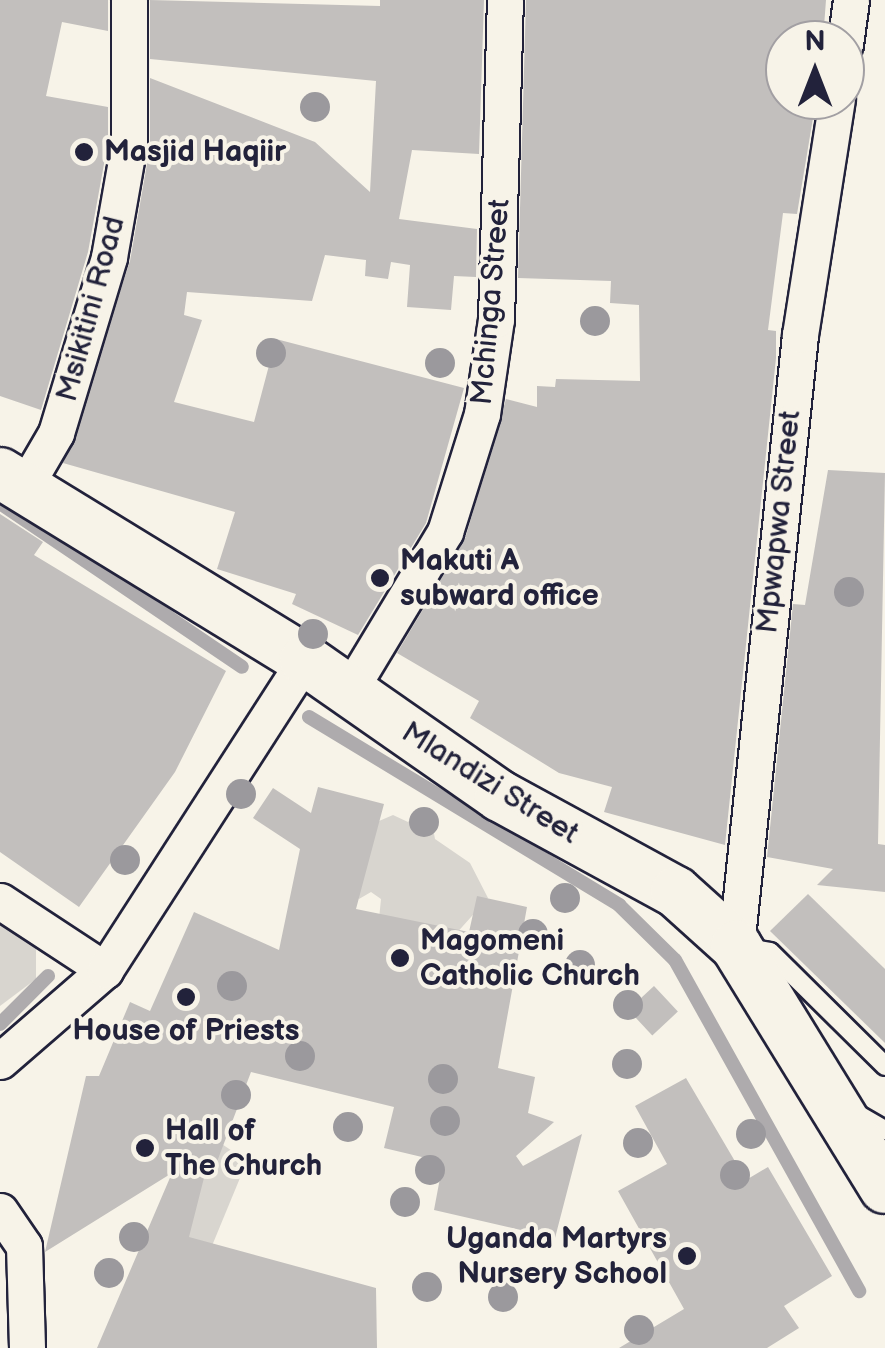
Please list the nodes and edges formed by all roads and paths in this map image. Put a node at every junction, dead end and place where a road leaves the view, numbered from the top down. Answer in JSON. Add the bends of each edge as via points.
{"nodes":[{"id":1,"x":129,"y":0,"type":"edge"},
{"id":2,"x":505,"y":0,"type":"edge"},
{"id":3,"x":834,"y":120,"type":"edge"},
{"id":4,"x":12,"y":480,"type":"edge"},
{"id":5,"x":305,"y":660,"type":"junction"},
{"id":6,"x":349,"y":691,"type":"junction"},
{"id":7,"x":0,"y":901,"type":"edge"},
{"id":8,"x":736,"y":946,"type":"junction"},
{"id":9,"x":105,"y":970,"type":"junction"},
{"id":10,"x":0,"y":1061,"type":"edge"},
{"id":11,"x":885,"y":1066,"type":"edge"},
{"id":12,"x":826,"y":1097,"type":"junction"},
{"id":13,"x":885,"y":1130,"type":"edge"},
{"id":14,"x":885,"y":1188,"type":"edge"},
{"id":15,"x":0,"y":1211,"type":"edge"},
{"id":16,"x":27,"y":1348,"type":"edge"}],
"edges":[{"from":1,"to":4,"type":"street","name":"Msikitini Road","via":[[129,144],[109,257],[56,433]]},
{"from":2,"to":6,"type":"street","name":"Mchinga Street","via":[[496,319],[482,414],[445,532]]},
{"from":3,"to":8,"type":"street","name":"Mpwapwa Street","via":[[800,336]]},
{"from":4,"to":5,"type":"street","name":"Mlandizi Street"},
{"from":5,"to":6,"type":"street","name":"Mlandizi Street"},
{"from":5,"to":9,"type":"street"},
{"from":6,"to":8,"type":"street","name":"Mlandizi Street","via":[[500,796],[676,892]]},
{"from":7,"to":9,"type":"street"},
{"from":8,"to":11,"type":"lane","via":[[770,952]]},
{"from":8,"to":12,"type":"street","name":"Mlandizi Street"},
{"from":9,"to":10,"type":"street"},
{"from":12,"to":13,"type":"lane"},
{"from":12,"to":14,"type":"street","name":"Mlandizi Street"},
{"from":15,"to":16,"type":"street","via":[[24,1246]]}]}
